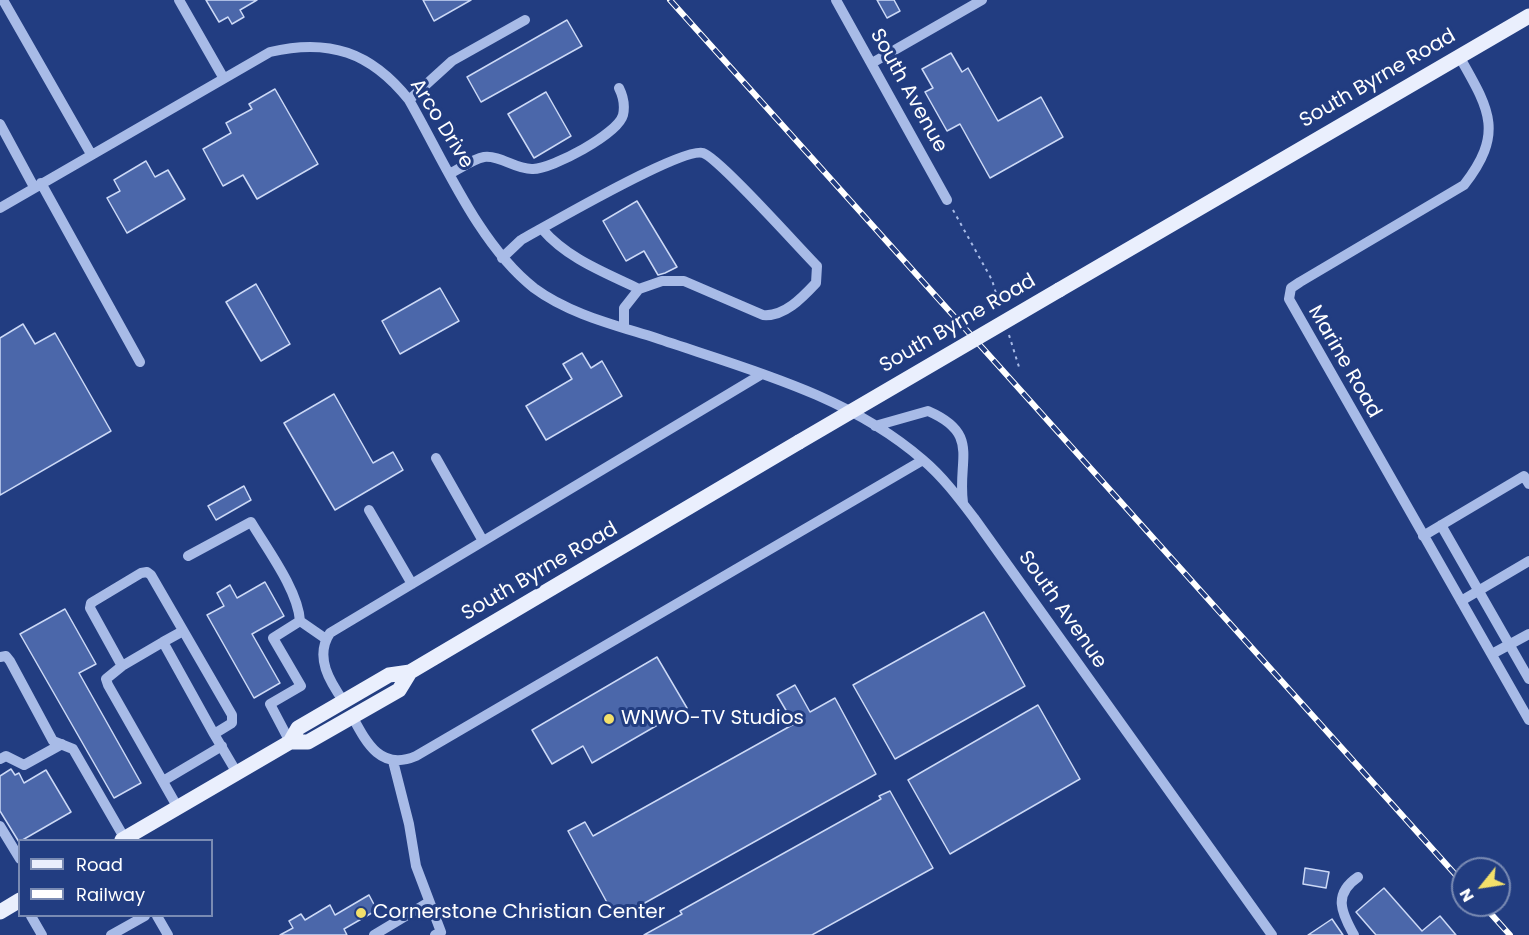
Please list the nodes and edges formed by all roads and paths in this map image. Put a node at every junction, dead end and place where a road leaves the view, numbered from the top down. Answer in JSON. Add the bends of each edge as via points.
{"nodes":[{"id":1,"x":3,"y":0,"type":"edge"},
{"id":2,"x":179,"y":0,"type":"edge"},
{"id":3,"x":836,"y":0,"type":"edge"},
{"id":4,"x":979,"y":1,"type":"edge"},
{"id":5,"x":1529,"y":16,"type":"edge"},
{"id":6,"x":525,"y":20,"type":"dead end"},
{"id":7,"x":1459,"y":56,"type":"junction"},
{"id":8,"x":872,"y":63,"type":"junction"},
{"id":9,"x":223,"y":77,"type":"junction"},
{"id":10,"x":619,"y":88,"type":"dead end"},
{"id":11,"x":409,"y":100,"type":"junction"},
{"id":12,"x":0,"y":124,"type":"edge"},
{"id":13,"x":91,"y":154,"type":"junction"},
{"id":14,"x":451,"y":173,"type":"junction"},
{"id":15,"x":37,"y":185,"type":"junction"},
{"id":16,"x":947,"y":200,"type":"joint"},
{"id":17,"x":0,"y":208,"type":"edge"},
{"id":18,"x":542,"y":229,"type":"junction"},
{"id":19,"x":502,"y":258,"type":"junction"},
{"id":20,"x":639,"y":289,"type":"junction"},
{"id":21,"x":1002,"y":313,"type":"dead end"},
{"id":22,"x":624,"y":328,"type":"junction"},
{"id":23,"x":1009,"y":334,"type":"dead end"},
{"id":24,"x":140,"y":362,"type":"dead end"},
{"id":25,"x":1019,"y":367,"type":"dead end"},
{"id":26,"x":762,"y":374,"type":"junction"},
{"id":27,"x":875,"y":426,"type":"junction"},
{"id":28,"x":436,"y":458,"type":"dead end"},
{"id":29,"x":923,"y":460,"type":"junction"},
{"id":30,"x":1529,"y":484,"type":"edge"},
{"id":31,"x":963,"y":504,"type":"junction"},
{"id":32,"x":369,"y":510,"type":"dead end"},
{"id":33,"x":1441,"y":525,"type":"junction"},
{"id":34,"x":1423,"y":536,"type":"junction"},
{"id":35,"x":483,"y":541,"type":"junction"},
{"id":36,"x":188,"y":556,"type":"dead end"},
{"id":37,"x":1529,"y":561,"type":"edge"},
{"id":38,"x":412,"y":584,"type":"junction"},
{"id":39,"x":1479,"y":591,"type":"junction"},
{"id":40,"x":1461,"y":601,"type":"junction"},
{"id":41,"x":300,"y":621,"type":"junction"},
{"id":42,"x":183,"y":631,"type":"junction"},
{"id":43,"x":1529,"y":634,"type":"edge"},
{"id":44,"x":326,"y":639,"type":"junction"},
{"id":45,"x":163,"y":642,"type":"junction"},
{"id":46,"x":1509,"y":645,"type":"junction"},
{"id":47,"x":1492,"y":654,"type":"junction"},
{"id":48,"x":0,"y":657,"type":"edge"},
{"id":49,"x":122,"y":666,"type":"junction"},
{"id":50,"x":410,"y":672,"type":"junction"},
{"id":51,"x":1529,"y":679,"type":"edge"},
{"id":52,"x":344,"y":702,"type":"junction"},
{"id":53,"x":352,"y":716,"type":"junction"},
{"id":54,"x":1529,"y":720,"type":"edge"},
{"id":55,"x":214,"y":734,"type":"junction"},
{"id":56,"x":290,"y":742,"type":"junction"},
{"id":57,"x":62,"y":744,"type":"junction"},
{"id":58,"x":222,"y":746,"type":"junction"},
{"id":59,"x":0,"y":759,"type":"edge"},
{"id":60,"x":393,"y":760,"type":"junction"},
{"id":61,"x":237,"y":773,"type":"junction"},
{"id":62,"x":163,"y":781,"type":"junction"},
{"id":63,"x":178,"y":808,"type":"junction"},
{"id":64,"x":0,"y":826,"type":"edge"},
{"id":65,"x":122,"y":839,"type":"edge"},
{"id":66,"x":125,"y":839,"type":"edge"},
{"id":67,"x":18,"y":856,"type":"edge"},
{"id":68,"x":1358,"y":877,"type":"dead end"},
{"id":69,"x":18,"y":901,"type":"edge"},
{"id":70,"x":429,"y":903,"type":"junction"},
{"id":71,"x":0,"y":912,"type":"edge"},
{"id":72,"x":32,"y":917,"type":"edge"},
{"id":73,"x":142,"y":917,"type":"edge"},
{"id":74,"x":158,"y":917,"type":"edge"},
{"id":75,"x":42,"y":935,"type":"edge"},
{"id":76,"x":111,"y":935,"type":"edge"},
{"id":77,"x":168,"y":935,"type":"edge"},
{"id":78,"x":374,"y":935,"type":"edge"},
{"id":79,"x":435,"y":935,"type":"edge"},
{"id":80,"x":1272,"y":935,"type":"edge"},
{"id":81,"x":1354,"y":935,"type":"edge"}],
"edges":[{"from":1,"to":13,"type":"street"},
{"from":2,"to":9,"type":"street"},
{"from":3,"to":8,"type":"street","name":"South Avenue"},
{"from":4,"to":8,"type":"street"},
{"from":5,"to":7,"type":"main road","name":"South Byrne Road"},
{"from":6,"to":11,"type":"street","via":[[452,61]]},
{"from":7,"to":34,"type":"street","name":"Marine Road","via":[[1487,112],[1490,136],[1481,162],[1464,185],[1300,282],[1291,288],[1289,299]]},
{"from":7,"to":50,"type":"main road","name":"South Byrne Road","bridge":true},
{"from":8,"to":16,"type":"street","name":"South Avenue"},
{"from":9,"to":11,"type":"street","name":"Arco Drive","via":[[270,52],[322,46],[370,63]]},
{"from":9,"to":13,"type":"street","name":"Arco Drive"},
{"from":10,"to":14,"type":"street","via":[[624,105],[618,124],[577,152],[536,169],[492,157],[476,160]]},
{"from":11,"to":14,"type":"street","name":"Arco Drive"},
{"from":12,"to":15,"type":"street"},
{"from":13,"to":15,"type":"street","name":"Arco Drive"},
{"from":14,"to":19,"type":"street","name":"Arco Drive"},
{"from":15,"to":17,"type":"street","name":"Arco Drive"},
{"from":15,"to":24,"type":"street"},
{"from":16,"to":21,"type":"path","via":[[992,280]]},
{"from":18,"to":19,"type":"street","via":[[521,240]]},
{"from":18,"to":20,"type":"street","via":[[557,247],[576,259]]},
{"from":18,"to":20,"type":"street","via":[[667,162],[693,152],[705,153],[817,266],[816,283],[775,316],[763,315],[684,281],[662,281]]},
{"from":19,"to":22,"type":"street","name":"Arco Drive","via":[[557,302]]},
{"from":20,"to":22,"type":"street","via":[[624,308]]},
{"from":22,"to":26,"type":"street","name":"Arco Drive"},
{"from":23,"to":25,"type":"path"},
{"from":26,"to":27,"type":"street","name":"South Avenue","via":[[828,400]]},
{"from":26,"to":35,"type":"street"},
{"from":27,"to":29,"type":"street","name":"South Avenue"},
{"from":27,"to":31,"type":"street","via":[[928,411],[953,425],[965,449]]},
{"from":28,"to":35,"type":"street"},
{"from":29,"to":31,"type":"street","name":"South Avenue"},
{"from":29,"to":60,"type":"street","via":[[416,756]]},
{"from":30,"to":33,"type":"street","via":[[1524,476]]},
{"from":31,"to":80,"type":"street","name":"South Avenue"},
{"from":32,"to":38,"type":"street"},
{"from":33,"to":34,"type":"street"},
{"from":33,"to":39,"type":"street"},
{"from":34,"to":40,"type":"street","name":"Marine Road"},
{"from":35,"to":38,"type":"street"},
{"from":36,"to":41,"type":"street","via":[[251,522],[300,609]]},
{"from":37,"to":39,"type":"street"},
{"from":38,"to":44,"type":"street"},
{"from":39,"to":40,"type":"street"},
{"from":39,"to":46,"type":"street"},
{"from":40,"to":47,"type":"street","name":"Marine Road"},
{"from":41,"to":44,"type":"street"},
{"from":41,"to":56,"type":"street","via":[[273,638],[301,686],[270,704]]},
{"from":42,"to":45,"type":"street"},
{"from":42,"to":49,"type":"street","via":[[151,575],[141,573],[91,603],[90,608]]},
{"from":42,"to":55,"type":"street","via":[[232,715],[232,723]]},
{"from":43,"to":46,"type":"street"},
{"from":44,"to":52,"type":"street","via":[[325,666]]},
{"from":45,"to":49,"type":"street"},
{"from":45,"to":55,"type":"street"},
{"from":46,"to":47,"type":"street"},
{"from":46,"to":51,"type":"street"},
{"from":47,"to":54,"type":"street","name":"Marine Road"},
{"from":48,"to":57,"type":"street","via":[[6,656],[10,661],[53,741]]},
{"from":49,"to":62,"type":"street","via":[[109,674],[108,685]]},
{"from":50,"to":52,"type":"main road","name":"South Byrne Road","via":[[389,675]]},
{"from":50,"to":53,"type":"main road","name":"South Byrne Road","via":[[399,690]]},
{"from":52,"to":56,"type":"main road","name":"South Byrne Road","via":[[298,728]]},
{"from":53,"to":56,"type":"main road","name":"South Byrne Road","via":[[308,742]]},
{"from":53,"to":60,"type":"street","via":[[374,749]]},
{"from":55,"to":58,"type":"street"},
{"from":56,"to":61,"type":"main road","name":"South Byrne Road"},
{"from":57,"to":59,"type":"street","via":[[24,765],[6,756]]},
{"from":57,"to":65,"type":"street","via":[[73,749]]},
{"from":58,"to":61,"type":"street"},
{"from":58,"to":62,"type":"street"},
{"from":60,"to":70,"type":"street","via":[[410,824],[416,866]]},
{"from":61,"to":63,"type":"main road","name":"South Byrne Road"},
{"from":62,"to":63,"type":"street"},
{"from":63,"to":66,"type":"main road","name":"South Byrne Road"},
{"from":64,"to":67,"type":"street"},
{"from":68,"to":81,"type":"street","via":[[1349,883],[1340,899]]},
{"from":69,"to":71,"type":"main road"},
{"from":70,"to":78,"type":"street"},
{"from":70,"to":79,"type":"street","via":[[441,932]]},
{"from":72,"to":75,"type":"street"},
{"from":73,"to":76,"type":"street"},
{"from":74,"to":77,"type":"street"}]}
